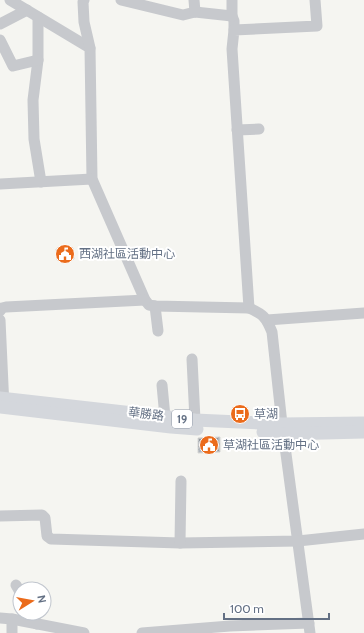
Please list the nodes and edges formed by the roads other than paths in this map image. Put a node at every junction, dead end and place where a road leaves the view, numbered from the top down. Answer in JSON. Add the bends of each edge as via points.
{"nodes":[{"id":1,"x":10,"y":0,"type":"edge"},
{"id":2,"x":120,"y":0,"type":"edge"},
{"id":3,"x":194,"y":0,"type":"edge"},
{"id":4,"x":232,"y":0,"type":"edge"},
{"id":5,"x":315,"y":0,"type":"edge"},
{"id":6,"x":81,"y":1,"type":"edge"},
{"id":7,"x":27,"y":10,"type":"junction"},
{"id":8,"x":195,"y":12,"type":"junction"},
{"id":9,"x":232,"y":16,"type":"junction"},
{"id":10,"x":38,"y":17,"type":"junction"},
{"id":11,"x":0,"y":24,"type":"edge"},
{"id":12,"x":234,"y":30,"type":"junction"},
{"id":13,"x":0,"y":40,"type":"edge"},
{"id":14,"x":90,"y":48,"type":"junction"},
{"id":15,"x":38,"y":60,"type":"junction"},
{"id":16,"x":259,"y":129,"type":"dead end"},
{"id":17,"x":238,"y":130,"type":"junction"},
{"id":18,"x":92,"y":179,"type":"junction"},
{"id":19,"x":41,"y":182,"type":"junction"},
{"id":20,"x":0,"y":184,"type":"edge"},
{"id":21,"x":144,"y":300,"type":"junction"},
{"id":22,"x":155,"y":306,"type":"junction"},
{"id":23,"x":249,"y":308,"type":"junction"},
{"id":24,"x":0,"y":311,"type":"edge"},
{"id":25,"x":364,"y":312,"type":"edge"},
{"id":26,"x":0,"y":320,"type":"edge"},
{"id":27,"x":267,"y":320,"type":"junction"},
{"id":28,"x":158,"y":331,"type":"dead end"},
{"id":29,"x":192,"y":359,"type":"dead end"},
{"id":30,"x":162,"y":385,"type":"dead end"},
{"id":31,"x":2,"y":403,"type":"edge"},
{"id":32,"x":165,"y":417,"type":"junction"},
{"id":33,"x":195,"y":420,"type":"junction"},
{"id":34,"x":364,"y":423,"type":"edge"},
{"id":35,"x":283,"y":429,"type":"junction"},
{"id":36,"x":364,"y":432,"type":"edge"},
{"id":37,"x":181,"y":481,"type":"dead end"},
{"id":38,"x":0,"y":516,"type":"edge"},
{"id":39,"x":364,"y":534,"type":"edge"},
{"id":40,"x":298,"y":542,"type":"junction"},
{"id":41,"x":180,"y":543,"type":"junction"},
{"id":42,"x":0,"y":618,"type":"edge"},
{"id":43,"x":12,"y":619,"type":"edge"},
{"id":44,"x":12,"y":621,"type":"edge"},
{"id":45,"x":22,"y":621,"type":"edge"},
{"id":46,"x":35,"y":621,"type":"edge"},
{"id":47,"x":37,"y":624,"type":"junction"},
{"id":48,"x":309,"y":628,"type":"edge"},
{"id":49,"x":230,"y":629,"type":"edge"},
{"id":50,"x":12,"y":633,"type":"edge"},
{"id":51,"x":84,"y":633,"type":"edge"},
{"id":52,"x":142,"y":633,"type":"edge"}],
"edges":[{"from":1,"to":7,"type":"street"},
{"from":2,"to":8,"type":"street","via":[[183,15]]},
{"from":3,"to":8,"type":"street"},
{"from":4,"to":9,"type":"street"},
{"from":5,"to":12,"type":"street","via":[[317,26]]},
{"from":6,"to":14,"type":"street"},
{"from":7,"to":10,"type":"street"},
{"from":7,"to":11,"type":"street"},
{"from":8,"to":9,"type":"street"},
{"from":9,"to":12,"type":"street"},
{"from":10,"to":14,"type":"street"},
{"from":10,"to":15,"type":"street"},
{"from":12,"to":17,"type":"street","via":[[232,49]]},
{"from":13,"to":15,"type":"street","via":[[13,66]]},
{"from":14,"to":18,"type":"street"},
{"from":15,"to":19,"type":"street","via":[[34,139]]},
{"from":16,"to":17,"type":"street"},
{"from":17,"to":23,"type":"street"},
{"from":18,"to":19,"type":"street"},
{"from":18,"to":21,"type":"street"},
{"from":19,"to":20,"type":"street"},
{"from":21,"to":22,"type":"street"},
{"from":21,"to":24,"type":"street","via":[[6,307]]},
{"from":22,"to":23,"type":"street"},
{"from":22,"to":28,"type":"street"},
{"from":23,"to":27,"type":"street","via":[[259,312]]},
{"from":25,"to":27,"type":"street"},
{"from":26,"to":31,"type":"street"},
{"from":27,"to":35,"type":"street","via":[[272,332]]},
{"from":29,"to":33,"type":"street"},
{"from":30,"to":32,"type":"street"},
{"from":31,"to":32,"type":"main road","name":"華勝路","number":"19"},
{"from":31,"to":35,"type":"main road","name":"華勝路","number":"19","via":[[171,427]]},
{"from":32,"to":33,"type":"main road","name":"華勝路","number":"19"},
{"from":33,"to":35,"type":"main road","name":"華勝路","number":"19"},
{"from":34,"to":35,"type":"main road","name":"華勝路","number":"19"},
{"from":35,"to":36,"type":"main road","name":"華勝路","number":"19"},
{"from":35,"to":40,"type":"street"},
{"from":37,"to":41,"type":"street"},
{"from":38,"to":41,"type":"street","via":[[42,515],[45,518],[47,536],[51,539]]},
{"from":39,"to":40,"type":"street"},
{"from":40,"to":41,"type":"street"},
{"from":40,"to":48,"type":"street"},
{"from":42,"to":43,"type":"street"},
{"from":44,"to":50,"type":"street"},
{"from":45,"to":47,"type":"street"},
{"from":46,"to":47,"type":"street"},
{"from":47,"to":51,"type":"street"},
{"from":48,"to":49,"type":"street"},
{"from":49,"to":52,"type":"street"}]}
